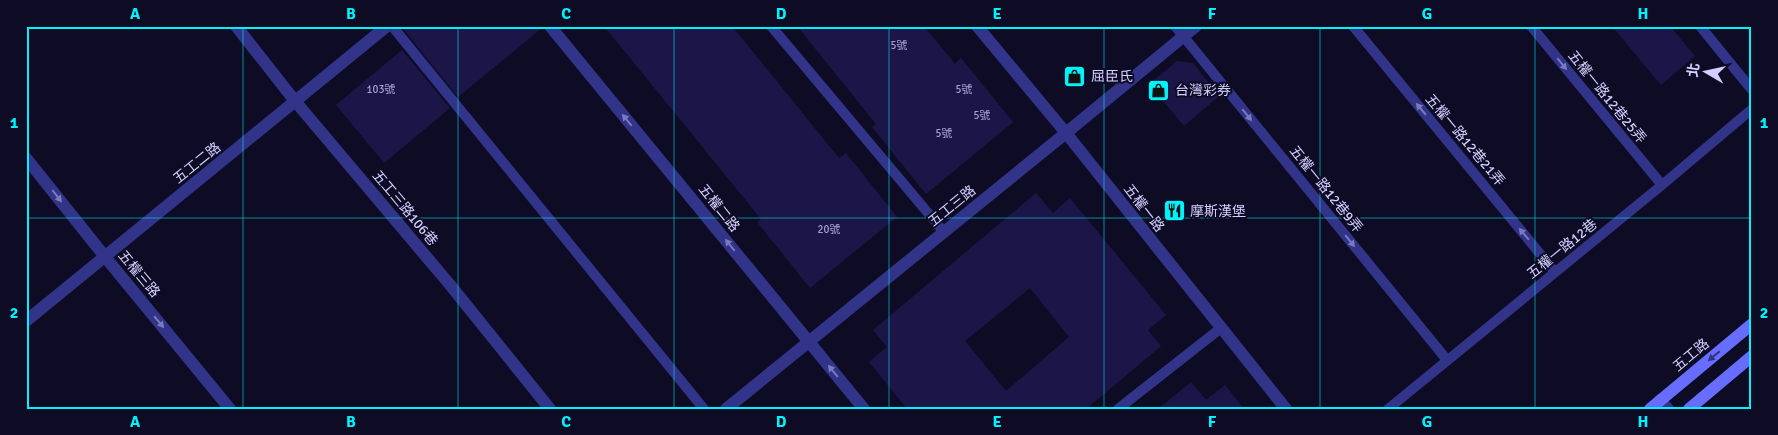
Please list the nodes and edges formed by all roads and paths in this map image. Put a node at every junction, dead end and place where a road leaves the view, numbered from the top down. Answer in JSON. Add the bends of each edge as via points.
{"nodes":[{"id":1,"x":236,"y":26,"type":"edge"},
{"id":2,"x":387,"y":26,"type":"edge"},
{"id":3,"x":392,"y":26,"type":"edge"},
{"id":4,"x":550,"y":26,"type":"edge"},
{"id":5,"x":771,"y":26,"type":"edge"},
{"id":6,"x":977,"y":26,"type":"edge"},
{"id":7,"x":1196,"y":26,"type":"edge"},
{"id":8,"x":1353,"y":26,"type":"edge"},
{"id":9,"x":1532,"y":26,"type":"edge"},
{"id":10,"x":1700,"y":26,"type":"edge"},
{"id":11,"x":1179,"y":31,"type":"edge"},
{"id":12,"x":1752,"y":90,"type":"edge"},
{"id":13,"x":295,"y":102,"type":"junction"},
{"id":14,"x":1752,"y":109,"type":"edge"},
{"id":15,"x":1066,"y":133,"type":"junction"},
{"id":16,"x":26,"y":158,"type":"edge"},
{"id":17,"x":1662,"y":185,"type":"junction"},
{"id":18,"x":944,"y":232,"type":"junction"},
{"id":19,"x":106,"y":258,"type":"junction"},
{"id":20,"x":1555,"y":272,"type":"junction"},
{"id":21,"x":26,"y":321,"type":"edge"},
{"id":22,"x":1752,"y":324,"type":"edge"},
{"id":23,"x":1221,"y":328,"type":"junction"},
{"id":24,"x":809,"y":342,"type":"junction"},
{"id":25,"x":1752,"y":356,"type":"edge"},
{"id":26,"x":1447,"y":360,"type":"junction"},
{"id":27,"x":1664,"y":405,"type":"edge"},
{"id":28,"x":230,"y":409,"type":"edge"},
{"id":29,"x":550,"y":409,"type":"edge"},
{"id":30,"x":704,"y":409,"type":"edge"},
{"id":31,"x":726,"y":409,"type":"edge"},
{"id":32,"x":864,"y":409,"type":"edge"},
{"id":33,"x":1118,"y":409,"type":"edge"},
{"id":34,"x":1286,"y":409,"type":"edge"},
{"id":35,"x":1388,"y":409,"type":"edge"},
{"id":36,"x":1650,"y":409,"type":"edge"},
{"id":37,"x":1689,"y":409,"type":"edge"}],
"edges":[{"from":1,"to":13,"type":"street","name":"五工三路106巷"},
{"from":2,"to":13,"type":"street","name":"五工二路"},
{"from":3,"to":30,"type":"lane"},
{"from":24,"to":4,"type":"street","name":"五權二路","one_way":true},
{"from":5,"to":18,"type":"lane"},
{"from":6,"to":15,"type":"street","name":"五權一路"},
{"from":7,"to":11,"type":"street","name":"五工三路"},
{"from":20,"to":8,"type":"lane","name":"五權一路12巷21弄","one_way":true},
{"from":9,"to":17,"type":"lane","name":"五權一路12巷25弄","one_way":true},
{"from":10,"to":12,"type":"lane"},
{"from":11,"to":15,"type":"street","name":"五工三路"},
{"from":11,"to":26,"type":"lane","name":"五權一路12巷9弄","one_way":true},
{"from":13,"to":19,"type":"street","name":"五工二路"},
{"from":13,"to":29,"type":"street","name":"五工三路106巷"},
{"from":14,"to":17,"type":"lane","name":"五權一路12巷"},
{"from":15,"to":18,"type":"street","name":"五工三路"},
{"from":15,"to":23,"type":"street","name":"五權一路"},
{"from":16,"to":19,"type":"street","name":"五權三路","one_way":true},
{"from":17,"to":20,"type":"lane","name":"五權一路12巷"},
{"from":18,"to":24,"type":"street","name":"五工三路"},
{"from":19,"to":21,"type":"street","name":"五工二路"},
{"from":19,"to":28,"type":"street","name":"五權三路","one_way":true},
{"from":20,"to":26,"type":"lane","name":"五權一路12巷"},
{"from":22,"to":27,"type":"street","name":"五工路","one_way":true},
{"from":23,"to":33,"type":"lane"},
{"from":23,"to":34,"type":"street","name":"五權一路"},
{"from":24,"to":31,"type":"street","name":"五工三路"},
{"from":32,"to":24,"type":"street","name":"五權二路","one_way":true},
{"from":25,"to":37,"type":"street"},
{"from":26,"to":35,"type":"lane","name":"五權一路12巷"},
{"from":27,"to":36,"type":"street","name":"五工路"}]}
